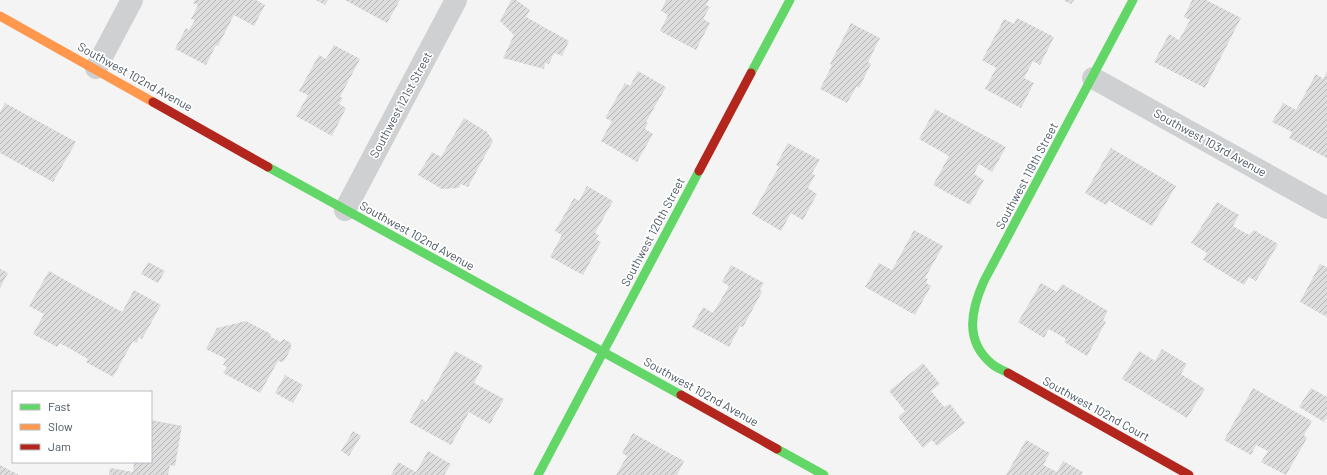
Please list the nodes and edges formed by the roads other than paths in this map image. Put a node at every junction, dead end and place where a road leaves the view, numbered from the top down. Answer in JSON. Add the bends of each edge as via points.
{"nodes":[{"id":1,"x":132,"y":0,"type":"edge"},
{"id":2,"x":456,"y":0,"type":"edge"},
{"id":3,"x":790,"y":0,"type":"edge"},
{"id":4,"x":1134,"y":0,"type":"edge"},
{"id":5,"x":0,"y":16,"type":"edge"},
{"id":6,"x":96,"y":68,"type":"junction"},
{"id":7,"x":1093,"y":78,"type":"junction"},
{"id":8,"x":1327,"y":208,"type":"edge"},
{"id":9,"x":345,"y":210,"type":"junction"},
{"id":10,"x":603,"y":351,"type":"junction"},
{"id":11,"x":992,"y":364,"type":"joint"},
{"id":12,"x":818,"y":474,"type":"edge"},
{"id":13,"x":538,"y":475,"type":"edge"},
{"id":14,"x":1189,"y":475,"type":"edge"}],
"edges":[{"from":1,"to":6,"type":"street"},
{"from":2,"to":9,"type":"street","name":"Southwest 121st Street"},
{"from":3,"to":10,"type":"street","name":"Southwest 120th Street"},
{"from":4,"to":7,"type":"street","name":"Southwest 119th Street"},
{"from":5,"to":6,"type":"street","name":"Southwest 102nd Avenue"},
{"from":6,"to":9,"type":"street","name":"Southwest 102nd Avenue"},
{"from":7,"to":8,"type":"street","name":"Southwest 103rd Avenue"},
{"from":7,"to":11,"type":"street","name":"Southwest 119th Street","via":[[984,280],[975,302],[971,317],[972,333]]},
{"from":9,"to":10,"type":"street","name":"Southwest 102nd Avenue"},
{"from":10,"to":12,"type":"street","name":"Southwest 102nd Avenue"},
{"from":10,"to":13,"type":"street","name":"Southwest 120th Street"},
{"from":11,"to":14,"type":"street","name":"Southwest 102nd Court"}]}
